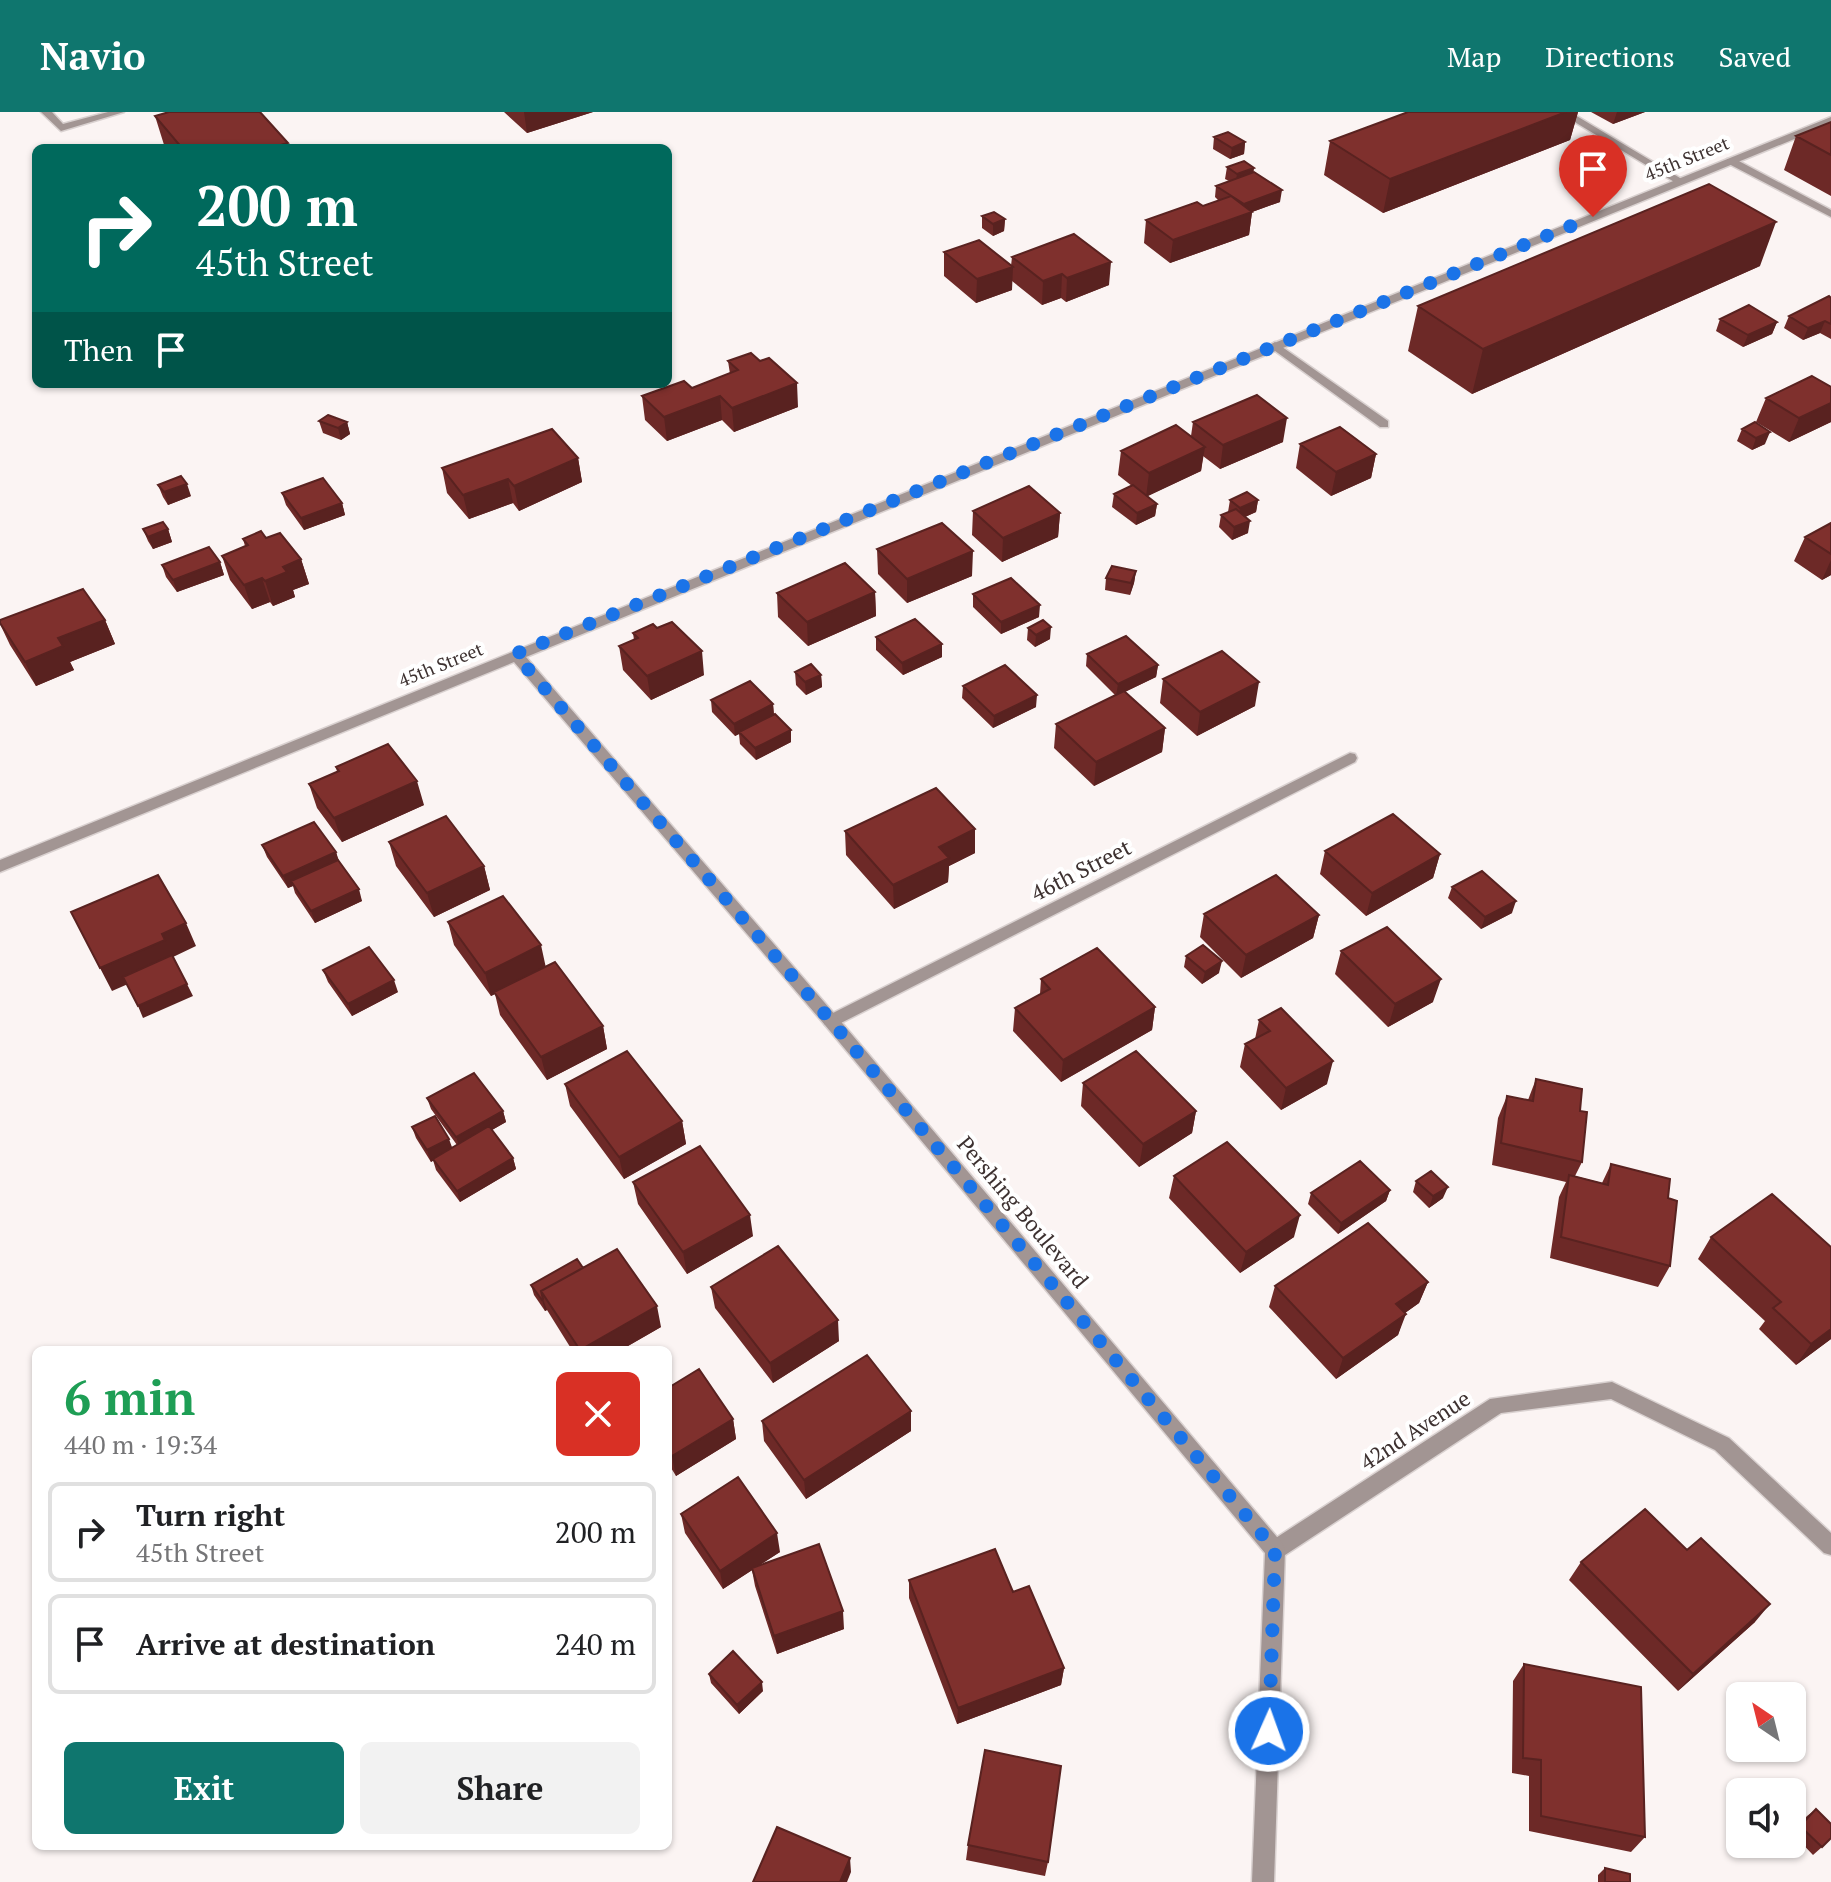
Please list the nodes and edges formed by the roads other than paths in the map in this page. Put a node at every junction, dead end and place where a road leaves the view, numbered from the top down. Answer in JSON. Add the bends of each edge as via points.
{"nodes":[{"id":1,"x":46,"y":112,"type":"edge"},
{"id":2,"x":119,"y":112,"type":"edge"},
{"id":3,"x":1563,"y":112,"type":"edge"},
{"id":4,"x":1831,"y":120,"type":"edge"},
{"id":5,"x":1731,"y":161,"type":"junction"},
{"id":6,"x":1680,"y":181,"type":"junction"},
{"id":7,"x":1831,"y":214,"type":"edge"},
{"id":8,"x":1275,"y":346,"type":"junction"},
{"id":9,"x":1384,"y":424,"type":"dead end"},
{"id":10,"x":515,"y":654,"type":"junction"},
{"id":11,"x":1350,"y":758,"type":"dead end"},
{"id":12,"x":0,"y":866,"type":"edge"},
{"id":13,"x":831,"y":1021,"type":"junction"},
{"id":14,"x":1831,"y":1546,"type":"edge"},
{"id":15,"x":1275,"y":1550,"type":"junction"},
{"id":16,"x":1263,"y":1882,"type":"edge"}],
"edges":[{"from":1,"to":2,"type":"street","via":[[61,128]]},
{"from":3,"to":6,"type":"street"},
{"from":4,"to":5,"type":"street","name":"45th Street"},
{"from":5,"to":6,"type":"street","name":"45th Street"},
{"from":5,"to":7,"type":"street"},
{"from":6,"to":8,"type":"street","name":"45th Street"},
{"from":8,"to":9,"type":"street"},
{"from":8,"to":10,"type":"street","name":"45th Street"},
{"from":10,"to":12,"type":"street","name":"45th Street"},
{"from":10,"to":13,"type":"street","name":"Pershing Boulevard"},
{"from":11,"to":13,"type":"street","name":"46th Street"},
{"from":13,"to":15,"type":"street","name":"Pershing Boulevard"},
{"from":14,"to":15,"type":"street","name":"42nd Avenue","via":[[1722,1444],[1612,1390],[1497,1405]]},
{"from":15,"to":16,"type":"street"}]}
